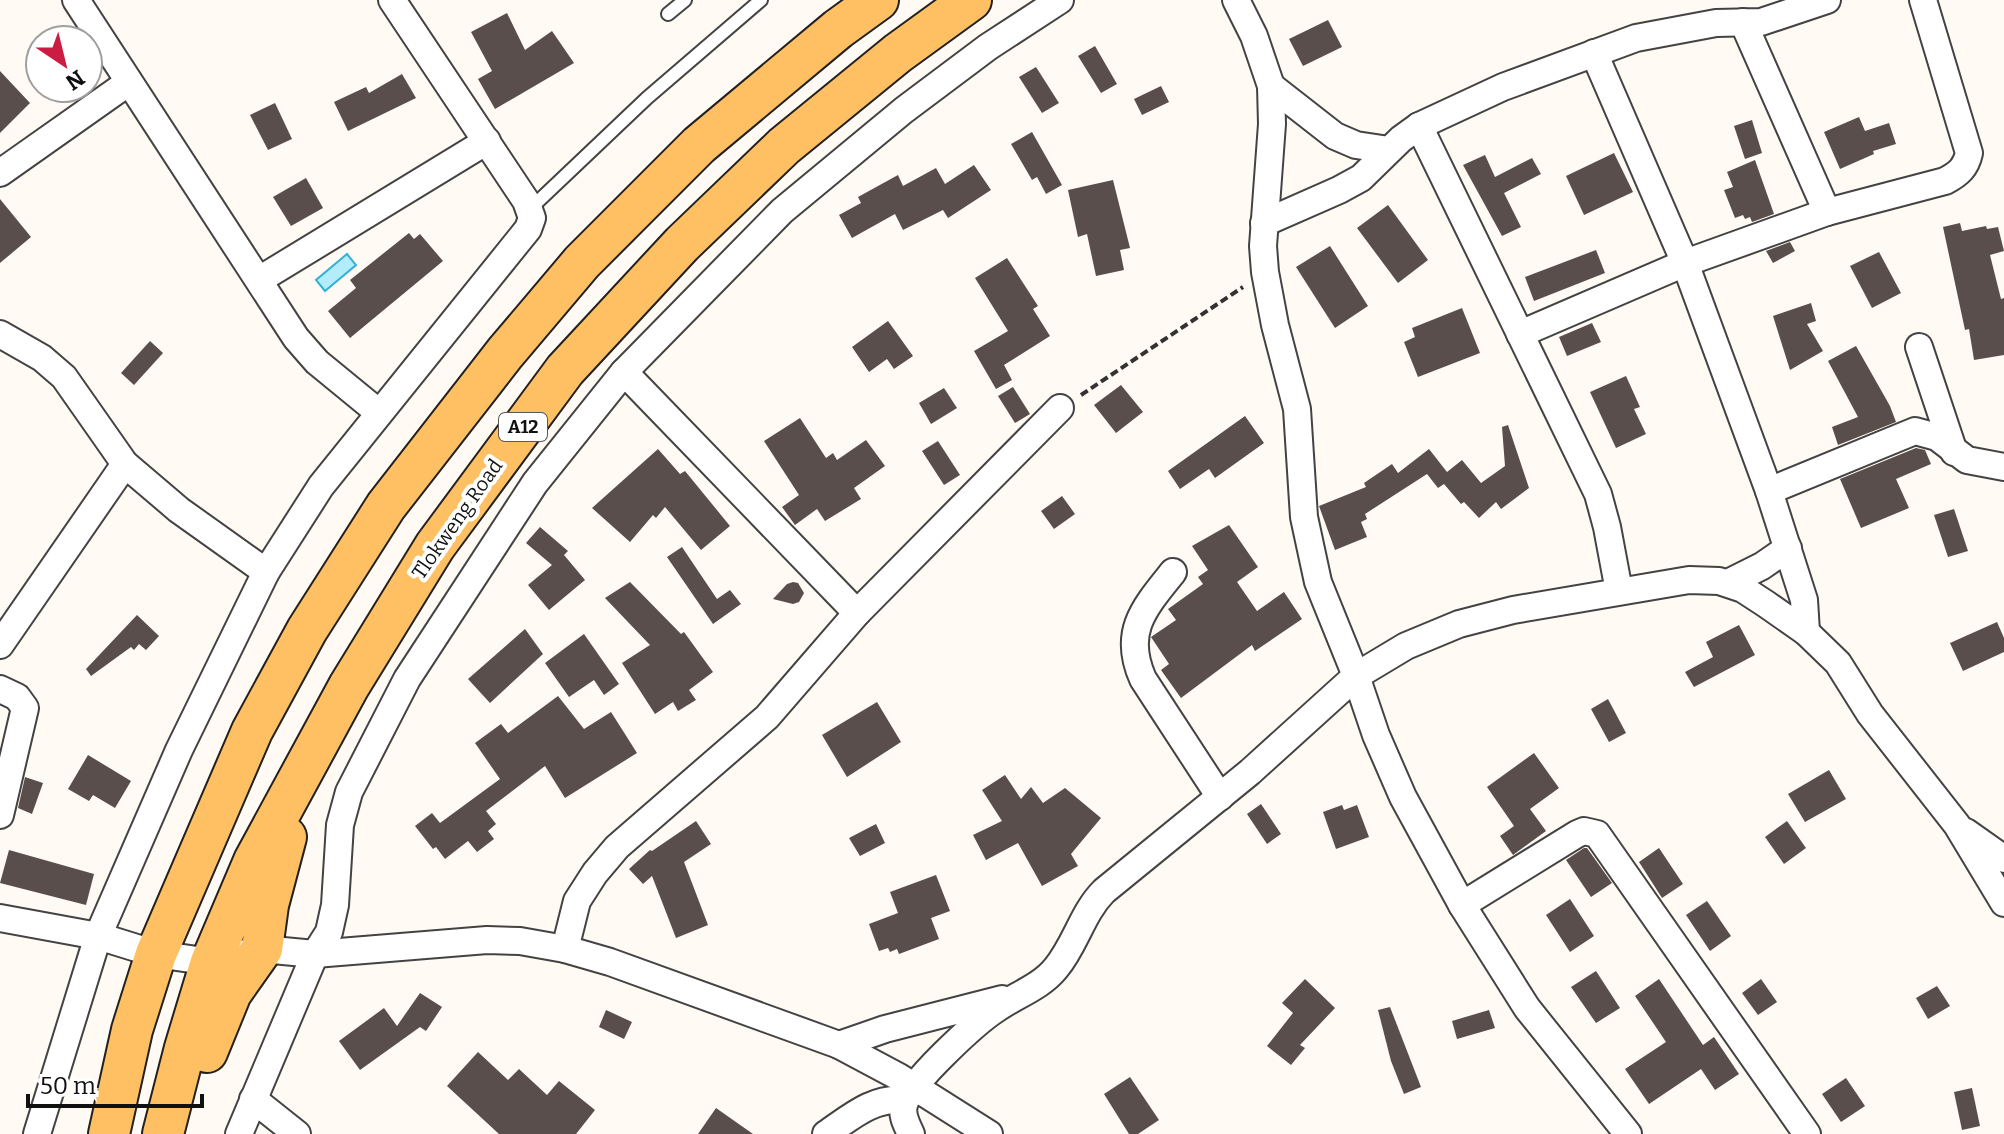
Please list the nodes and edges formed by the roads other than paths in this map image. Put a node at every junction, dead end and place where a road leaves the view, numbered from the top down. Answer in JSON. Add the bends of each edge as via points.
{"nodes":[{"id":1,"x":76,"y":0,"type":"edge"},
{"id":2,"x":392,"y":0,"type":"edge"},
{"id":3,"x":685,"y":0,"type":"edge"},
{"id":4,"x":761,"y":0,"type":"edge"},
{"id":5,"x":878,"y":0,"type":"edge"},
{"id":6,"x":971,"y":0,"type":"edge"},
{"id":7,"x":1060,"y":0,"type":"edge"},
{"id":8,"x":1236,"y":0,"type":"edge"},
{"id":9,"x":1827,"y":0,"type":"edge"},
{"id":10,"x":1923,"y":0,"type":"edge"},
{"id":11,"x":668,"y":14,"type":"dead end"},
{"id":12,"x":1743,"y":22,"type":"junction"},
{"id":13,"x":1594,"y":53,"type":"junction"},
{"id":14,"x":129,"y":82,"type":"junction"},
{"id":15,"x":1271,"y":86,"type":"junction"},
{"id":16,"x":1419,"y":126,"type":"junction"},
{"id":17,"x":487,"y":141,"type":"junction"},
{"id":18,"x":1389,"y":150,"type":"junction"},
{"id":19,"x":0,"y":173,"type":"edge"},
{"id":20,"x":530,"y":209,"type":"junction"},
{"id":21,"x":1827,"y":212,"type":"junction"},
{"id":22,"x":1264,"y":223,"type":"junction"},
{"id":23,"x":1685,"y":263,"type":"junction"},
{"id":24,"x":259,"y":280,"type":"junction"},
{"id":25,"x":0,"y":334,"type":"edge"},
{"id":26,"x":1520,"y":334,"type":"junction"},
{"id":27,"x":1919,"y":347,"type":"dead end"},
{"id":28,"x":624,"y":372,"type":"junction"},
{"id":29,"x":1060,"y":408,"type":"road end"},
{"id":30,"x":378,"y":412,"type":"junction"},
{"id":31,"x":1954,"y":452,"type":"junction"},
{"id":32,"x":125,"y":464,"type":"junction"},
{"id":33,"x":2004,"y":467,"type":"edge"},
{"id":34,"x":1769,"y":491,"type":"junction"},
{"id":35,"x":1788,"y":548,"type":"junction"},
{"id":36,"x":266,"y":572,"type":"junction"},
{"id":37,"x":1173,"y":572,"type":"dead end"},
{"id":38,"x":1728,"y":583,"type":"junction"},
{"id":39,"x":1619,"y":591,"type":"junction"},
{"id":40,"x":857,"y":613,"type":"junction"},
{"id":41,"x":1806,"y":632,"type":"junction"},
{"id":42,"x":0,"y":645,"type":"edge"},
{"id":43,"x":1356,"y":676,"type":"junction"},
{"id":44,"x":0,"y":689,"type":"edge"},
{"id":45,"x":298,"y":781,"type":"junction"},
{"id":46,"x":1220,"y":797,"type":"junction"},
{"id":47,"x":0,"y":815,"type":"edge"},
{"id":48,"x":1957,"y":825,"type":"junction"},
{"id":49,"x":2004,"y":859,"type":"edge"},
{"id":50,"x":2004,"y":903,"type":"edge"},
{"id":51,"x":1462,"y":905,"type":"junction"},
{"id":52,"x":0,"y":918,"type":"edge"},
{"id":53,"x":98,"y":936,"type":"junction"},
{"id":54,"x":262,"y":949,"type":"junction"},
{"id":55,"x":565,"y":949,"type":"junction"},
{"id":56,"x":156,"y":954,"type":"junction"},
{"id":57,"x":315,"y":954,"type":"junction"},
{"id":58,"x":211,"y":962,"type":"junction"},
{"id":59,"x":1017,"y":995,"type":"junction"},
{"id":60,"x":839,"y":1045,"type":"junction"},
{"id":61,"x":909,"y":1093,"type":"junction"},
{"id":62,"x":253,"y":1099,"type":"junction"},
{"id":63,"x":37,"y":1134,"type":"edge"},
{"id":64,"x":109,"y":1134,"type":"edge"},
{"id":65,"x":165,"y":1134,"type":"edge"},
{"id":66,"x":239,"y":1134,"type":"edge"},
{"id":67,"x":297,"y":1134,"type":"edge"},
{"id":68,"x":826,"y":1134,"type":"edge"},
{"id":69,"x":911,"y":1134,"type":"edge"},
{"id":70,"x":989,"y":1134,"type":"edge"},
{"id":71,"x":1628,"y":1134,"type":"edge"},
{"id":72,"x":1807,"y":1134,"type":"edge"}],
"edges":[{"from":1,"to":14,"type":"street"},
{"from":2,"to":17,"type":"street"},
{"from":3,"to":11,"type":"lane"},
{"from":4,"to":20,"type":"lane"},
{"from":5,"to":56,"type":"main road","via":[[699,145],[582,262],[386,506],[307,630],[252,731]]},
{"from":6,"to":45,"type":"main road","name":"Tlokweng Road","number":"A12","via":[[784,146],[682,244],[565,370],[435,546]]},
{"from":7,"to":28,"type":"street","via":[[904,110],[782,211]]},
{"from":8,"to":15,"type":"street"},
{"from":9,"to":12,"type":"street","via":[[1782,17]]},
{"from":10,"to":21,"type":"street","via":[[1969,153],[1967,163],[1945,181]]},
{"from":12,"to":13,"type":"street","via":[[1677,29]]},
{"from":12,"to":21,"type":"street"},
{"from":13,"to":16,"type":"street"},
{"from":13,"to":23,"type":"street"},
{"from":14,"to":19,"type":"street"},
{"from":14,"to":24,"type":"street"},
{"from":15,"to":18,"type":"street","via":[[1335,136]]},
{"from":15,"to":22,"type":"street"},
{"from":16,"to":18,"type":"street"},
{"from":16,"to":26,"type":"street"},
{"from":17,"to":20,"type":"street"},
{"from":17,"to":24,"type":"street"},
{"from":18,"to":22,"type":"street","via":[[1361,178]]},
{"from":20,"to":30,"type":"street","via":[[528,229]]},
{"from":21,"to":23,"type":"street"},
{"from":22,"to":43,"type":"street","via":[[1265,272],[1297,409],[1304,517],[1318,582]]},
{"from":23,"to":26,"type":"street"},
{"from":23,"to":34,"type":"street"},
{"from":24,"to":30,"type":"street","via":[[317,362]]},
{"from":25,"to":32,"type":"street","via":[[64,377]]},
{"from":26,"to":39,"type":"street","via":[[1598,494]]},
{"from":27,"to":31,"type":"street"},
{"from":28,"to":40,"type":"street"},
{"from":28,"to":57,"type":"street","via":[[535,483],[407,679],[343,809],[335,905],[329,932]]},
{"from":29,"to":40,"type":"street"},
{"from":30,"to":36,"type":"street","via":[[321,486]]},
{"from":31,"to":33,"type":"street"},
{"from":31,"to":34,"type":"street","via":[[1937,437],[1915,431]]},
{"from":32,"to":36,"type":"street"},
{"from":32,"to":42,"type":"street"},
{"from":34,"to":35,"type":"street"},
{"from":35,"to":38,"type":"street"},
{"from":35,"to":41,"type":"street","via":[[1804,600]]},
{"from":36,"to":53,"type":"street","via":[[179,750]]},
{"from":37,"to":46,"type":"street","via":[[1147,604],[1136,629],[1135,661]]},
{"from":38,"to":39,"type":"street","via":[[1689,580]]},
{"from":38,"to":41,"type":"street"},
{"from":39,"to":43,"type":"street","via":[[1459,624],[1406,646]]},
{"from":40,"to":55,"type":"street","via":[[767,717],[617,847],[577,901]]},
{"from":41,"to":48,"type":"street","via":[[1838,663],[1870,714]]},
{"from":43,"to":46,"type":"street"},
{"from":43,"to":51,"type":"street","via":[[1403,797]]},
{"from":44,"to":47,"type":"street","via":[[25,708]]},
{"from":45,"to":54,"type":"main road"},
{"from":45,"to":58,"type":"main road","name":"Tlokweng Road","number":"A12","via":[[254,861]]},
{"from":46,"to":59,"type":"street","via":[[1104,891],[1055,969]]},
{"from":48,"to":49,"type":"street"},
{"from":48,"to":50,"type":"street"},
{"from":51,"to":71,"type":"street","via":[[1527,1008]]},
{"from":51,"to":72,"type":"street","via":[[1577,834],[1597,834]]},
{"from":52,"to":53,"type":"street"},
{"from":53,"to":56,"type":"street"},
{"from":53,"to":63,"type":"street"},
{"from":54,"to":57,"type":"street"},
{"from":54,"to":58,"type":"street"},
{"from":54,"to":65,"type":"main road","via":[[231,993],[183,1105]]},
{"from":55,"to":57,"type":"street","via":[[487,940]]},
{"from":55,"to":60,"type":"street"},
{"from":56,"to":58,"type":"street"},
{"from":56,"to":64,"type":"main road","via":[[132,1030]]},
{"from":57,"to":62,"type":"street"},
{"from":58,"to":65,"type":"main road","name":"Tlokweng Road","number":"A12"},
{"from":59,"to":60,"type":"street"},
{"from":59,"to":61,"type":"street","via":[[973,1027]]},
{"from":60,"to":61,"type":"street"},
{"from":61,"to":68,"type":"street","via":[[878,1101]]},
{"from":61,"to":69,"type":"street","via":[[903,1110]]},
{"from":61,"to":70,"type":"street"},
{"from":62,"to":66,"type":"street"},
{"from":62,"to":67,"type":"street"}]}
